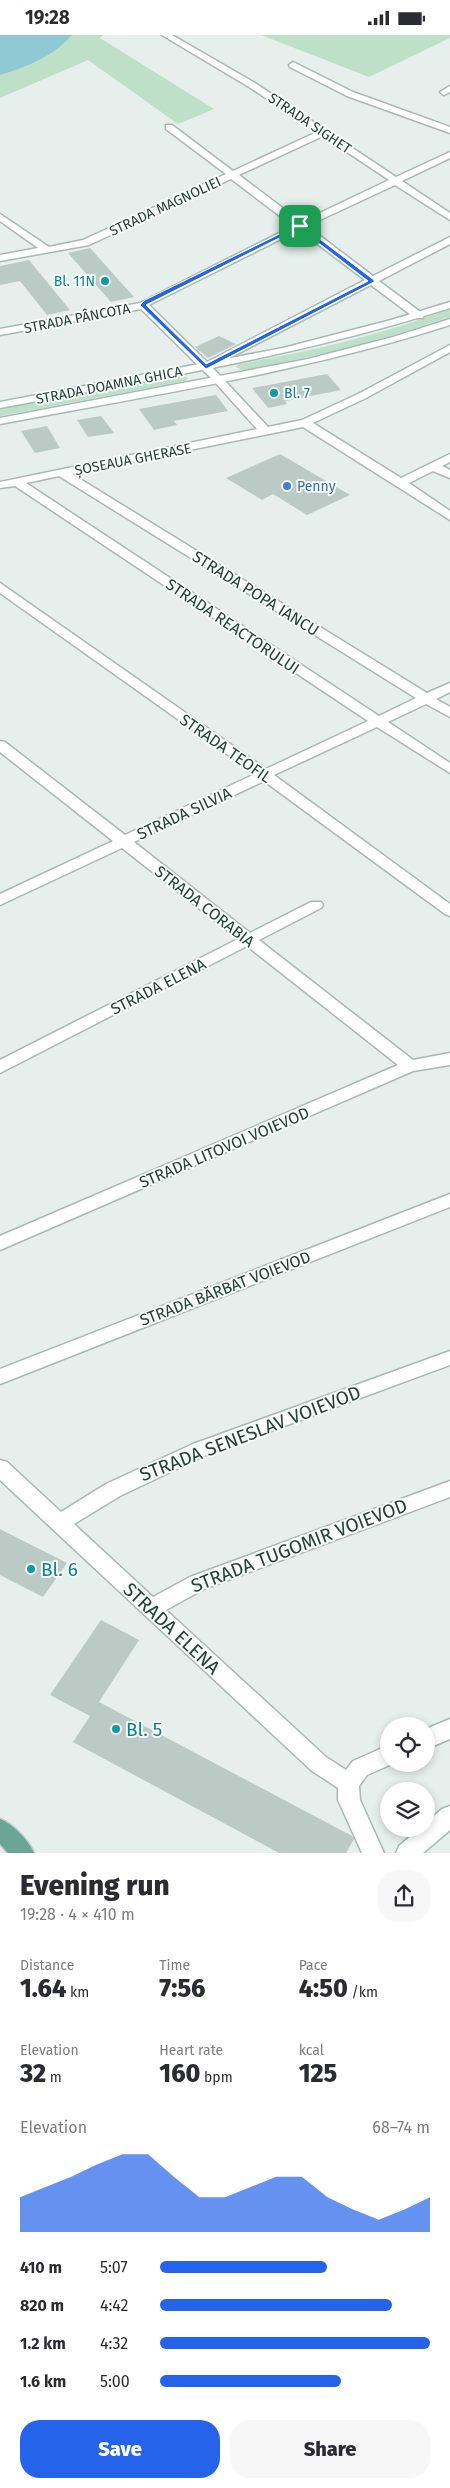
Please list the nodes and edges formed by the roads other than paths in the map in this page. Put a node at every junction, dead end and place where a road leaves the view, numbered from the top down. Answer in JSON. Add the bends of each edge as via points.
{"nodes":[{"id":1,"x":166,"y":35,"type":"edge"},
{"id":2,"x":293,"y":65,"type":"dead end"},
{"id":3,"x":169,"y":127,"type":"dead end"},
{"id":4,"x":450,"y":130,"type":"edge"},
{"id":5,"x":324,"y":132,"type":"junction"},
{"id":6,"x":450,"y":155,"type":"edge"},
{"id":7,"x":233,"y":174,"type":"junction"},
{"id":8,"x":396,"y":181,"type":"junction"},
{"id":9,"x":0,"y":217,"type":"edge"},
{"id":10,"x":450,"y":217,"type":"edge"},
{"id":11,"x":300,"y":226,"type":"junction"},
{"id":12,"x":450,"y":240,"type":"edge"},
{"id":13,"x":47,"y":250,"type":"junction"},
{"id":14,"x":0,"y":258,"type":"edge"},
{"id":15,"x":372,"y":281,"type":"junction"},
{"id":16,"x":143,"y":305,"type":"junction"},
{"id":17,"x":450,"y":305,"type":"edge"},
{"id":18,"x":419,"y":316,"type":"junction"},
{"id":19,"x":450,"y":321,"type":"edge"},
{"id":20,"x":0,"y":332,"type":"edge"},
{"id":21,"x":450,"y":347,"type":"edge"},
{"id":22,"x":206,"y":367,"type":"junction"},
{"id":23,"x":218,"y":379,"type":"junction"},
{"id":24,"x":0,"y":405,"type":"edge"},
{"id":25,"x":0,"y":421,"type":"edge"},
{"id":26,"x":305,"y":423,"type":"junction"},
{"id":27,"x":266,"y":432,"type":"junction"},
{"id":28,"x":450,"y":457,"type":"edge"},
{"id":29,"x":433,"y":466,"type":"junction"},
{"id":30,"x":62,"y":473,"type":"junction"},
{"id":31,"x":450,"y":475,"type":"edge"},
{"id":32,"x":17,"y":482,"type":"junction"},
{"id":33,"x":401,"y":483,"type":"junction"},
{"id":34,"x":0,"y":485,"type":"edge"},
{"id":35,"x":450,"y":517,"type":"edge"},
{"id":36,"x":0,"y":587,"type":"edge"},
{"id":37,"x":450,"y":687,"type":"edge"},
{"id":38,"x":426,"y":698,"type":"junction"},
{"id":39,"x":450,"y":713,"type":"edge"},
{"id":40,"x":377,"y":722,"type":"junction"},
{"id":41,"x":0,"y":745,"type":"edge"},
{"id":42,"x":450,"y":769,"type":"edge"},
{"id":43,"x":265,"y":775,"type":"junction"},
{"id":44,"x":123,"y":841,"type":"junction"},
{"id":45,"x":0,"y":900,"type":"edge"},
{"id":46,"x":316,"y":905,"type":"dead end"},
{"id":47,"x":450,"y":911,"type":"edge"},
{"id":48,"x":249,"y":939,"type":"junction"},
{"id":49,"x":450,"y":1059,"type":"edge"},
{"id":50,"x":0,"y":1067,"type":"edge"},
{"id":51,"x":410,"y":1067,"type":"junction"},
{"id":52,"x":450,"y":1200,"type":"edge"},
{"id":53,"x":0,"y":1243,"type":"edge"},
{"id":54,"x":450,"y":1358,"type":"edge"},
{"id":55,"x":0,"y":1377,"type":"edge"},
{"id":56,"x":0,"y":1468,"type":"edge"},
{"id":57,"x":450,"y":1489,"type":"edge"},
{"id":58,"x":59,"y":1524,"type":"junction"},
{"id":59,"x":151,"y":1608,"type":"junction"},
{"id":60,"x":450,"y":1729,"type":"edge"},
{"id":61,"x":435,"y":1735,"type":"edge"},
{"id":62,"x":380,"y":1759,"type":"edge"},
{"id":63,"x":348,"y":1783,"type":"junction"},
{"id":64,"x":450,"y":1816,"type":"edge"},
{"id":65,"x":0,"y":1829,"type":"edge"},
{"id":66,"x":23,"y":1853,"type":"edge"},
{"id":67,"x":373,"y":1853,"type":"edge"},
{"id":68,"x":407,"y":1853,"type":"edge"}],
"edges":[{"from":1,"to":5,"type":"street","name":"STRADA SIGHET"},
{"from":2,"to":4,"type":"street","via":[[350,94]]},
{"from":3,"to":7,"type":"street"},
{"from":5,"to":7,"type":"street","name":"STRADA MAGNOLIEI"},
{"from":5,"to":8,"type":"street","name":"STRADA SIGHET"},
{"from":6,"to":8,"type":"street","name":"STRADA PÂNCOTA"},
{"from":7,"to":11,"type":"street"},
{"from":7,"to":13,"type":"street","name":"STRADA MAGNOLIEI","via":[[86,243]]},
{"from":8,"to":10,"type":"street","name":"STRADA SIGHET"},
{"from":8,"to":11,"type":"street","name":"STRADA PÂNCOTA"},
{"from":9,"to":13,"type":"street"},
{"from":11,"to":15,"type":"street"},
{"from":11,"to":16,"type":"street","name":"STRADA PÂNCOTA"},
{"from":12,"to":15,"type":"street"},
{"from":13,"to":14,"type":"street","name":"STRADA MAGNOLIEI"},
{"from":15,"to":18,"type":"street"},
{"from":15,"to":22,"type":"street"},
{"from":16,"to":20,"type":"street","name":"STRADA PÂNCOTA"},
{"from":16,"to":22,"type":"street"},
{"from":17,"to":18,"type":"street","name":"STRADA DOAMNA GHICA"},
{"from":18,"to":22,"type":"street","name":"STRADA DOAMNA GHICA","via":[[326,342]]},
{"from":19,"to":23,"type":"street","name":"STRADA DOAMNA GHICA","via":[[345,353]]},
{"from":21,"to":26,"type":"street","name":"ȘOSEAUA GHERASE","via":[[362,396]]},
{"from":22,"to":23,"type":"street"},
{"from":22,"to":24,"type":"street","name":"STRADA DOAMNA GHICA"},
{"from":23,"to":25,"type":"street","name":"STRADA DOAMNA GHICA"},
{"from":23,"to":27,"type":"street"},
{"from":26,"to":27,"type":"street","name":"ȘOSEAUA GHERASE"},
{"from":26,"to":33,"type":"street"},
{"from":27,"to":30,"type":"street","name":"ȘOSEAUA GHERASE"},
{"from":28,"to":29,"type":"street"},
{"from":29,"to":31,"type":"street"},
{"from":29,"to":33,"type":"street"},
{"from":30,"to":32,"type":"street","name":"ȘOSEAUA GHERASE"},
{"from":30,"to":38,"type":"street","name":"STRADA POPA IANCU"},
{"from":32,"to":34,"type":"street","name":"ȘOSEAUA GHERASE"},
{"from":32,"to":40,"type":"street","name":"STRADA REACTORULUI"},
{"from":33,"to":35,"type":"street"},
{"from":36,"to":43,"type":"street","name":"STRADA TEOFIL"},
{"from":37,"to":38,"type":"street","name":"STRADA SILVIA"},
{"from":38,"to":39,"type":"street","name":"STRADA POPA IANCU"},
{"from":38,"to":40,"type":"street","name":"STRADA SILVIA"},
{"from":40,"to":42,"type":"street","name":"STRADA REACTORULUI"},
{"from":40,"to":43,"type":"street","name":"STRADA SILVIA"},
{"from":41,"to":44,"type":"street","name":"STRADA CORABIA"},
{"from":43,"to":44,"type":"street","name":"STRADA SILVIA"},
{"from":43,"to":47,"type":"street","name":"STRADA TEOFIL"},
{"from":44,"to":45,"type":"street","name":"STRADA SILVIA"},
{"from":44,"to":48,"type":"street","name":"STRADA CORABIA"},
{"from":46,"to":48,"type":"street","name":"STRADA ELENA"},
{"from":48,"to":50,"type":"street","name":"STRADA ELENA"},
{"from":48,"to":51,"type":"street","name":"STRADA CORABIA"},
{"from":49,"to":51,"type":"street","name":"STRADA LITOVOI VOIEVOD"},
{"from":51,"to":53,"type":"street","name":"STRADA LITOVOI VOIEVOD"},
{"from":52,"to":55,"type":"street","name":"STRADA BĂRBAT VOIEVOD"},
{"from":54,"to":58,"type":"street","name":"STRADA SENESLAV VOIEVOD","via":[[245,1431],[149,1471],[108,1491]]},
{"from":56,"to":58,"type":"street","name":"STRADA ELENA"},
{"from":57,"to":59,"type":"street","name":"STRADA TUGOMIR VOIEVOD","via":[[197,1583]]},
{"from":58,"to":59,"type":"street","name":"STRADA ELENA"},
{"from":59,"to":63,"type":"street","name":"STRADA ELENA","via":[[319,1764]]},
{"from":60,"to":61,"type":"street"},
{"from":62,"to":63,"type":"street","via":[[360,1768]]},
{"from":63,"to":67,"type":"street","via":[[349,1800]]},
{"from":64,"to":68,"type":"street"},
{"from":65,"to":66,"type":"main road"}]}
